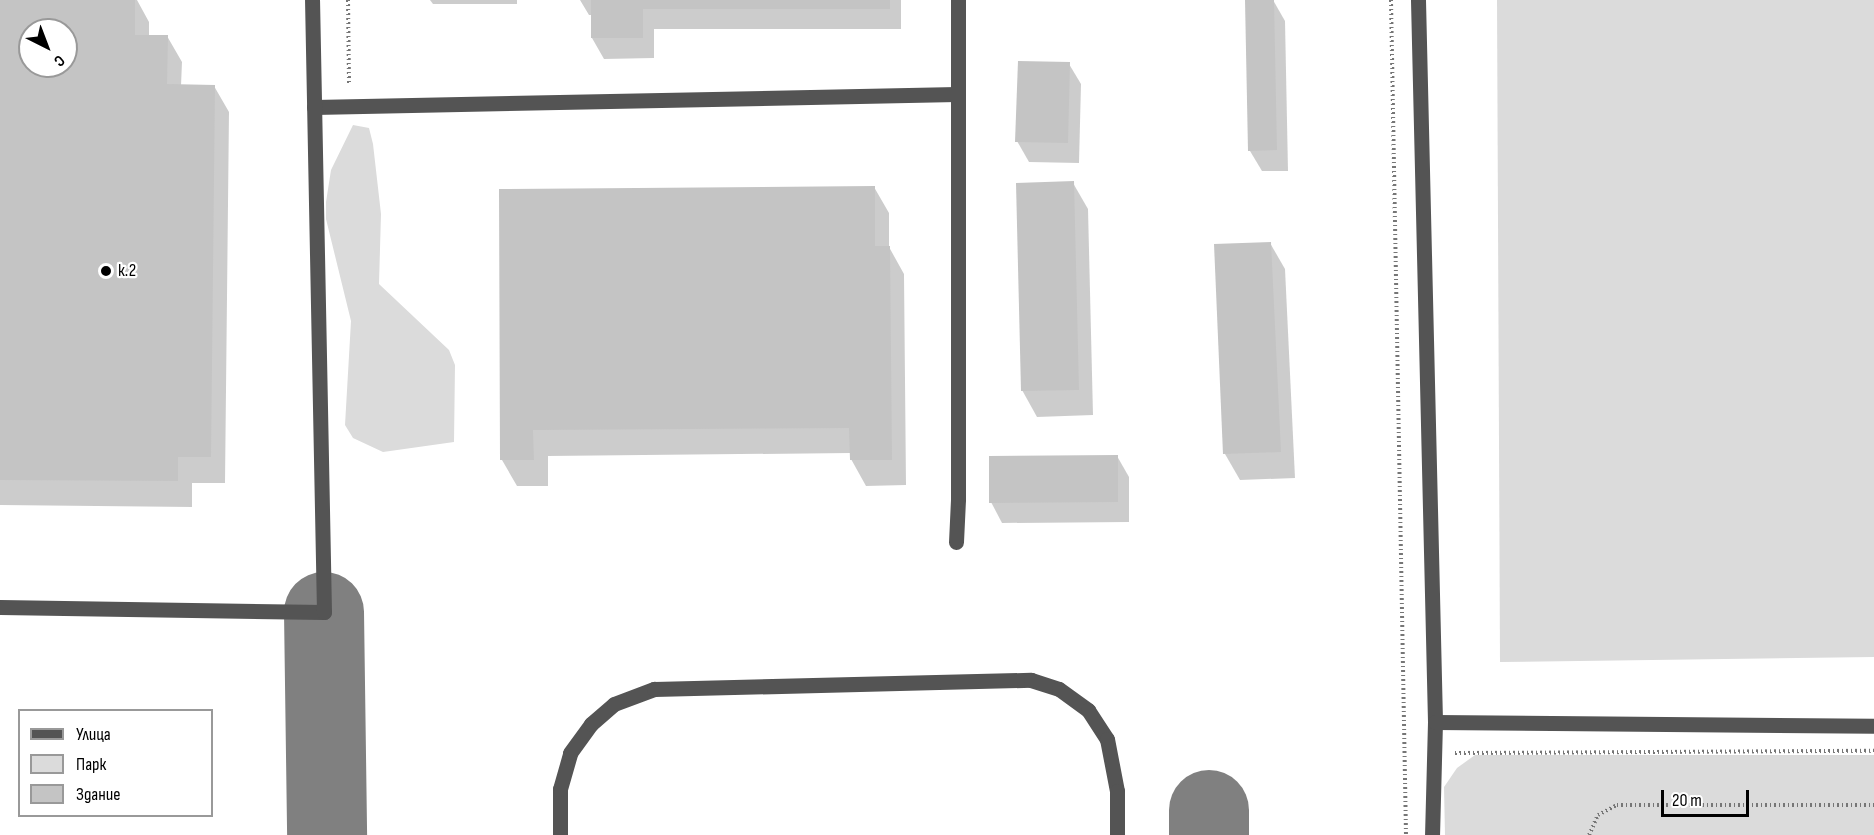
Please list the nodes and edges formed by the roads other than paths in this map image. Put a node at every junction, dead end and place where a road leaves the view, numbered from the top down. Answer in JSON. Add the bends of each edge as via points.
{"nodes":[{"id":1,"x":312,"y":0,"type":"edge"},
{"id":2,"x":957,"y":0,"type":"edge"},
{"id":3,"x":1418,"y":0,"type":"edge"},
{"id":4,"x":957,"y":94,"type":"junction"},
{"id":5,"x":314,"y":107,"type":"junction"},
{"id":6,"x":956,"y":542,"type":"dead end"},
{"id":7,"x":0,"y":607,"type":"edge"},
{"id":8,"x":1435,"y":722,"type":"junction"},
{"id":9,"x":1874,"y":726,"type":"edge"},
{"id":10,"x":560,"y":835,"type":"edge"},
{"id":11,"x":1117,"y":835,"type":"edge"},
{"id":12,"x":1432,"y":835,"type":"edge"}],
"edges":[{"from":1,"to":5,"type":"street"},
{"from":2,"to":4,"type":"street"},
{"from":3,"to":8,"type":"street"},
{"from":4,"to":5,"type":"street"},
{"from":4,"to":6,"type":"street"},
{"from":5,"to":7,"type":"street","via":[[324,612]]},
{"from":8,"to":9,"type":"street"},
{"from":8,"to":12,"type":"street"},
{"from":10,"to":11,"type":"street","via":[[560,789],[570,753],[591,724],[614,704],[654,689],[1031,680],[1059,689],[1088,710],[1107,738],[1117,791]]}]}
